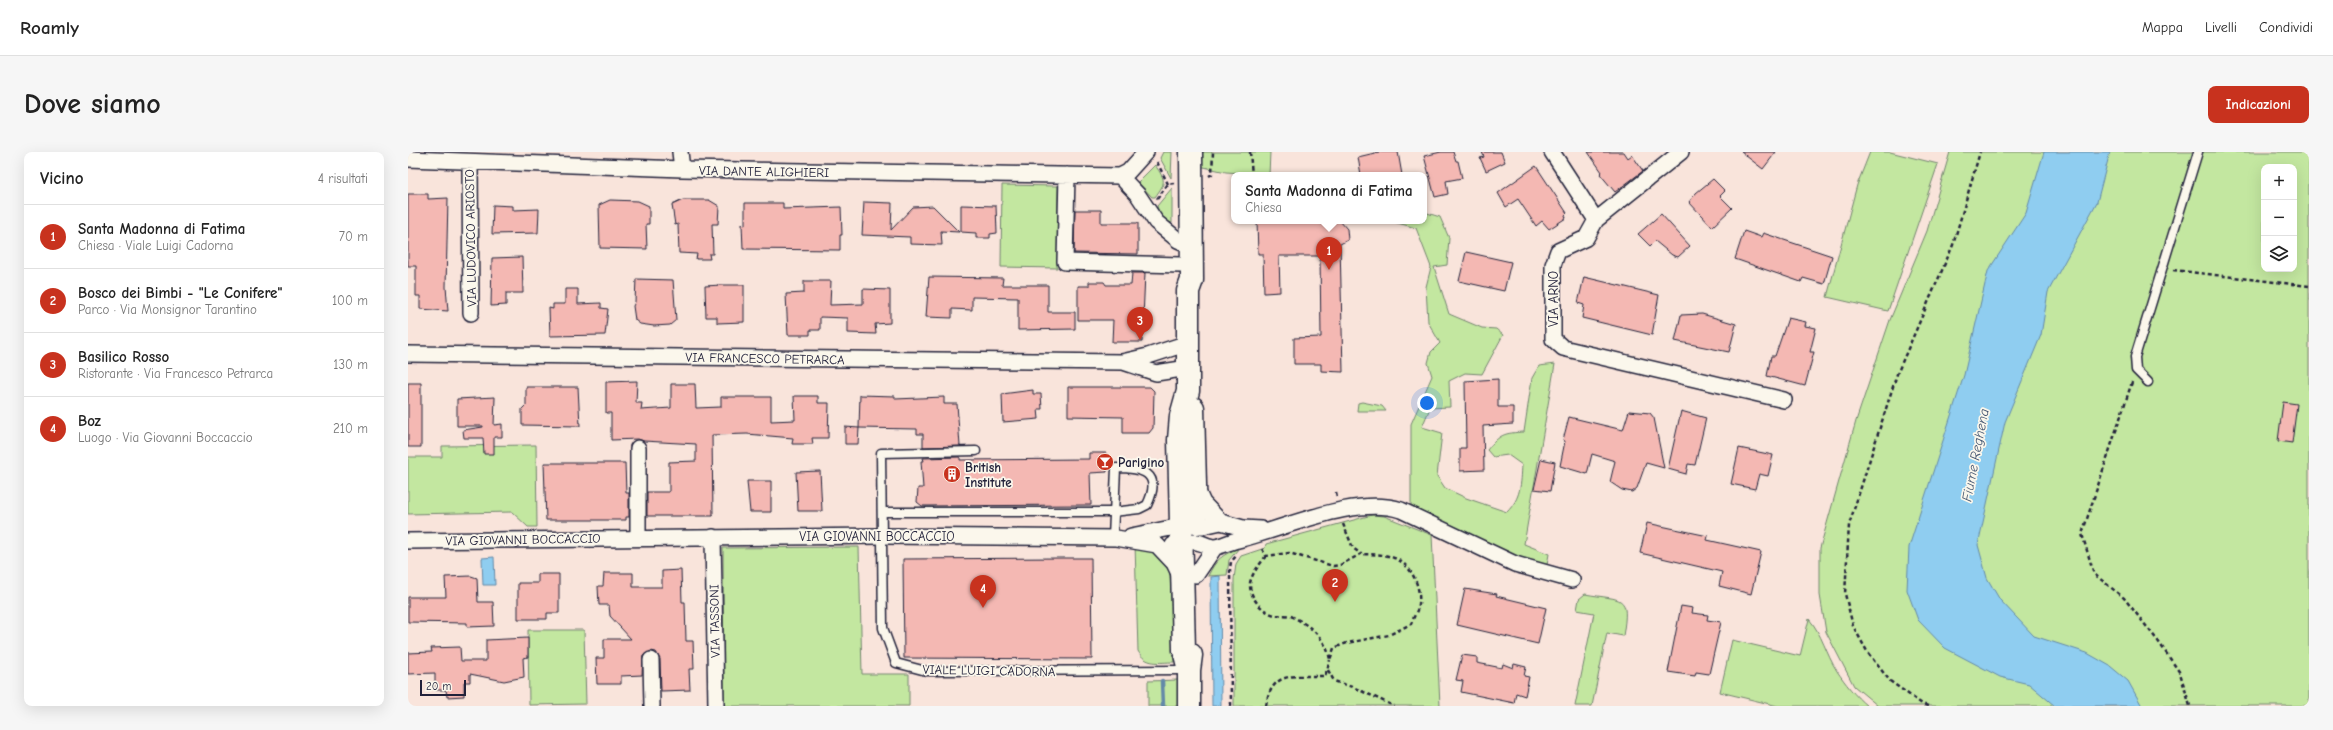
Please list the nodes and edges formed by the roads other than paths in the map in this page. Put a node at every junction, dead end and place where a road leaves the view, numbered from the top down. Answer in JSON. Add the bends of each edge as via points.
{"nodes":[{"id":1,"x":680,"y":152,"type":"edge"},
{"id":2,"x":1177,"y":152,"type":"edge"},
{"id":3,"x":1191,"y":152,"type":"edge"},
{"id":4,"x":1552,"y":152,"type":"edge"},
{"id":5,"x":1681,"y":152,"type":"edge"},
{"id":6,"x":2198,"y":152,"type":"edge"},
{"id":7,"x":1151,"y":155,"type":"edge"},
{"id":8,"x":546,"y":158,"type":"edge"},
{"id":9,"x":408,"y":159,"type":"edge"},
{"id":10,"x":470,"y":162,"type":"junction"},
{"id":11,"x":682,"y":170,"type":"junction"},
{"id":12,"x":1067,"y":175,"type":"junction"},
{"id":13,"x":1120,"y":176,"type":"junction"},
{"id":14,"x":1596,"y":220,"type":"junction"},
{"id":15,"x":1185,"y":243,"type":"junction"},
{"id":16,"x":1181,"y":265,"type":"junction"},
{"id":17,"x":1188,"y":291,"type":"junction"},
{"id":18,"x":471,"y":313,"type":"dead end"},
{"id":19,"x":1188,"y":343,"type":"junction"},
{"id":20,"x":408,"y":354,"type":"edge"},
{"id":21,"x":1122,"y":362,"type":"junction"},
{"id":22,"x":1188,"y":381,"type":"junction"},
{"id":23,"x":2148,"y":382,"type":"dead end"},
{"id":24,"x":1784,"y":400,"type":"dead end"},
{"id":25,"x":638,"y":448,"type":"dead end"},
{"id":26,"x":976,"y":451,"type":"dead end"},
{"id":27,"x":1196,"y":480,"type":"junction"},
{"id":28,"x":882,"y":512,"type":"junction"},
{"id":29,"x":1113,"y":512,"type":"junction"},
{"id":30,"x":1221,"y":522,"type":"junction"},
{"id":31,"x":882,"y":536,"type":"junction"},
{"id":32,"x":1192,"y":536,"type":"junction"},
{"id":33,"x":713,"y":537,"type":"junction"},
{"id":34,"x":1264,"y":537,"type":"junction"},
{"id":35,"x":638,"y":538,"type":"junction"},
{"id":36,"x":1115,"y":538,"type":"junction"},
{"id":37,"x":408,"y":541,"type":"edge"},
{"id":38,"x":1157,"y":545,"type":"junction"},
{"id":39,"x":1189,"y":578,"type":"junction"},
{"id":40,"x":1572,"y":580,"type":"dead end"},
{"id":41,"x":1196,"y":602,"type":"junction"},
{"id":42,"x":651,"y":660,"type":"dead end"},
{"id":43,"x":1189,"y":670,"type":"junction"},
{"id":44,"x":652,"y":706,"type":"edge"},
{"id":45,"x":716,"y":706,"type":"edge"},
{"id":46,"x":1189,"y":706,"type":"edge"}],
"edges":[{"from":1,"to":11,"type":"street"},
{"from":2,"to":15,"type":"main road"},
{"from":3,"to":15,"type":"main road"},
{"from":4,"to":14,"type":"street"},
{"from":5,"to":14,"type":"street","name":"VIA ARNO"},
{"from":6,"to":23,"type":"lane","via":[[2135,357],[2136,370]]},
{"from":7,"to":13,"type":"street"},
{"from":8,"to":10,"type":"street","name":"VIA DANTE ALIGHIERI"},
{"from":8,"to":11,"type":"street","name":"VIA DANTE ALIGHIERI"},
{"from":9,"to":10,"type":"street","name":"VIA DANTE ALIGHIERI"},
{"from":10,"to":18,"type":"street","name":"VIA LUDOVICO ARIOSTO"},
{"from":11,"to":12,"type":"street","name":"VIA DANTE ALIGHIERI"},
{"from":12,"to":13,"type":"street","name":"VIA DANTE ALIGHIERI"},
{"from":12,"to":16,"type":"street","via":[[1065,262]]},
{"from":13,"to":15,"type":"street","via":[[1138,195],[1156,222]]},
{"from":14,"to":24,"type":"street","name":"VIA ARNO","via":[[1586,238],[1558,251],[1553,265],[1553,339],[1558,344],[1563,348]]},
{"from":15,"to":16,"type":"main road"},
{"from":15,"to":17,"type":"main road","via":[[1192,280]]},
{"from":16,"to":17,"type":"main road","via":[[1182,281]]},
{"from":17,"to":19,"type":"main road"},
{"from":19,"to":21,"type":"street","name":"VIA FRANCESCO PETRARCA"},
{"from":19,"to":22,"type":"main road"},
{"from":20,"to":21,"type":"street","name":"VIA FRANCESCO PETRARCA"},
{"from":21,"to":22,"type":"street","name":"VIA FRANCESCO PETRARCA"},
{"from":22,"to":27,"type":"main road","via":[[1194,409]]},
{"from":22,"to":32,"type":"main road","via":[[1179,440]]},
{"from":25,"to":35,"type":"street"},
{"from":26,"to":28,"type":"lane","via":[[881,453]]},
{"from":27,"to":30,"type":"street","via":[[1203,502]]},
{"from":27,"to":32,"type":"main road"},
{"from":28,"to":29,"type":"lane"},
{"from":28,"to":31,"type":"lane"},
{"from":29,"to":29,"type":"lane","via":[[1139,509],[1147,505],[1153,486],[1144,471],[1137,468],[1116,468]]},
{"from":29,"to":36,"type":"lane"},
{"from":30,"to":32,"type":"street"},
{"from":30,"to":34,"type":"street"},
{"from":31,"to":33,"type":"street","name":"VIA GIOVANNI BOCCACCIO"},
{"from":31,"to":36,"type":"street","name":"VIA GIOVANNI BOCCACCIO"},
{"from":31,"to":43,"type":"lane","name":"VIALE LUIGI CADORNA","via":[[883,628],[896,663],[926,671]]},
{"from":32,"to":34,"type":"street"},
{"from":32,"to":36,"type":"street","name":"VIA GIOVANNI BOCCACCIO"},
{"from":32,"to":38,"type":"street","name":"VIA GIOVANNI BOCCACCIO"},
{"from":32,"to":39,"type":"main road"},
{"from":32,"to":39,"type":"street"},
{"from":32,"to":41,"type":"street","via":[[1190,593]]},
{"from":33,"to":35,"type":"street","name":"VIA GIOVANNI BOCCACCIO"},
{"from":33,"to":45,"type":"street","name":"VIA TASSONI"},
{"from":34,"to":40,"type":"street","via":[[1339,511],[1366,506],[1394,508],[1515,564]]},
{"from":35,"to":37,"type":"street","name":"VIA GIOVANNI BOCCACCIO"},
{"from":36,"to":38,"type":"street","name":"VIA GIOVANNI BOCCACCIO"},
{"from":38,"to":39,"type":"street"},
{"from":39,"to":41,"type":"main road"},
{"from":39,"to":43,"type":"main road","via":[[1184,650]]},
{"from":41,"to":43,"type":"main road"},
{"from":42,"to":44,"type":"street"},
{"from":43,"to":46,"type":"main road"}]}
